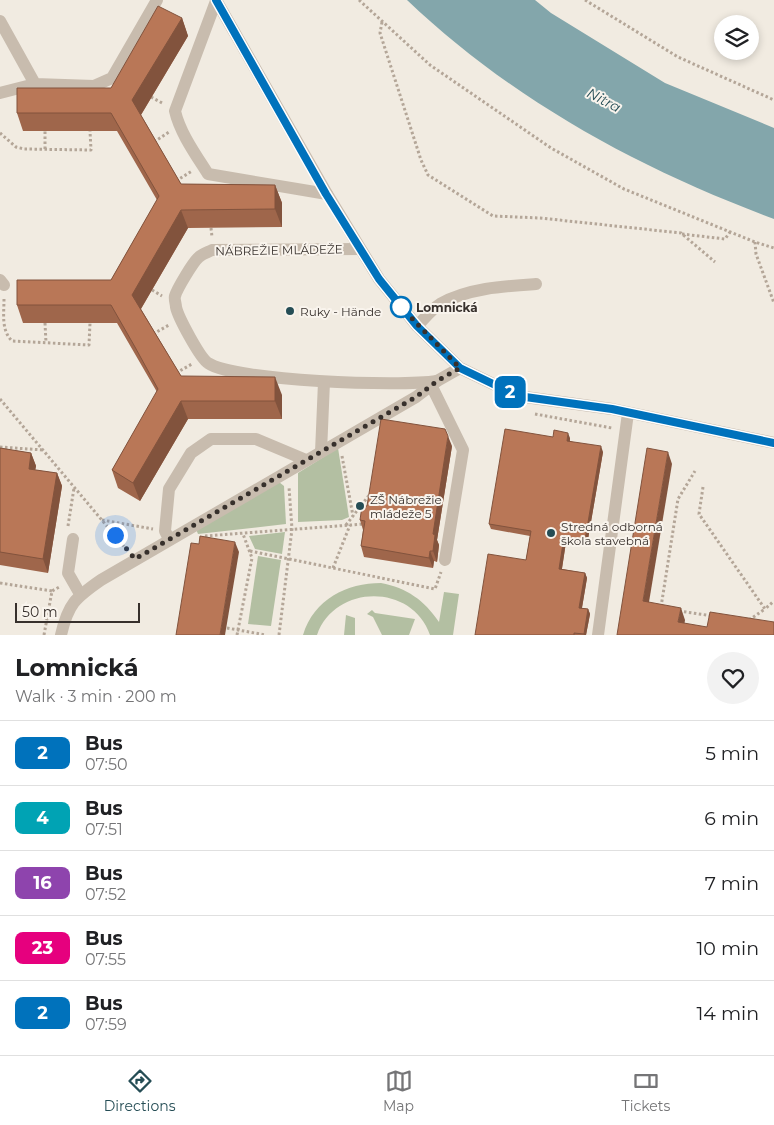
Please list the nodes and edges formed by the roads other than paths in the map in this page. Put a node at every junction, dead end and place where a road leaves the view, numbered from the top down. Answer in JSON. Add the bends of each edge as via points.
{"nodes":[{"id":1,"x":157,"y":0,"type":"edge"},
{"id":2,"x":216,"y":0,"type":"edge"},
{"id":3,"x":0,"y":21,"type":"edge"},
{"id":4,"x":35,"y":84,"type":"junction"},
{"id":5,"x":0,"y":93,"type":"edge"},
{"id":6,"x":326,"y":194,"type":"junction"},
{"id":7,"x":360,"y":249,"type":"junction"},
{"id":8,"x":536,"y":284,"type":"dead end"},
{"id":9,"x":417,"y":326,"type":"junction"},
{"id":10,"x":460,"y":368,"type":"junction"},
{"id":11,"x":324,"y":382,"type":"junction"},
{"id":12,"x":434,"y":384,"type":"junction"},
{"id":13,"x":628,"y":413,"type":"junction"},
{"id":14,"x":774,"y":443,"type":"edge"},
{"id":15,"x":321,"y":452,"type":"junction"},
{"id":16,"x":306,"y":460,"type":"junction"},
{"id":17,"x":167,"y":535,"type":"junction"},
{"id":18,"x":73,"y":539,"type":"road end"},
{"id":19,"x":445,"y":560,"type":"road end"},
{"id":20,"x":80,"y":594,"type":"junction"},
{"id":21,"x":61,"y":635,"type":"edge"},
{"id":22,"x":598,"y":635,"type":"edge"}],
"edges":[{"from":1,"to":4,"type":"street","via":[[112,78],[94,86]]},
{"from":2,"to":6,"type":"street","name":"NÁBREŽIE MLÁDEŽE"},
{"from":2,"to":6,"type":"street","name":"NÁBREŽIE MLÁDEŽE","via":[[175,111],[197,157],[208,174]]},
{"from":3,"to":4,"type":"street"},
{"from":4,"to":5,"type":"street"},
{"from":6,"to":7,"type":"street","name":"NÁBREŽIE MLÁDEŽE"},
{"from":7,"to":9,"type":"street","name":"NÁBREŽIE MLÁDEŽE","via":[[379,279]]},
{"from":7,"to":11,"type":"street","name":"NÁBREŽIE MLÁDEŽE","via":[[212,250],[198,258],[175,297],[177,310],[206,362],[215,367],[260,375]]},
{"from":8,"to":9,"type":"street","via":[[490,288],[462,296],[440,304]]},
{"from":9,"to":10,"type":"street","name":"NÁBREŽIE MLÁDEŽE"},
{"from":10,"to":12,"type":"street"},
{"from":10,"to":13,"type":"street","name":"NÁBREŽIE MLÁDEŽE","via":[[518,396]]},
{"from":11,"to":12,"type":"street","name":"NÁBREŽIE MLÁDEŽE"},
{"from":11,"to":15,"type":"street"},
{"from":12,"to":15,"type":"street"},
{"from":12,"to":19,"type":"street","via":[[463,450]]},
{"from":13,"to":14,"type":"street","name":"NÁBREŽIE MLÁDEŽE"},
{"from":13,"to":22,"type":"street"},
{"from":15,"to":16,"type":"street"},
{"from":16,"to":17,"type":"street"},
{"from":16,"to":17,"type":"street","via":[[256,439],[212,439],[191,452],[169,489]]},
{"from":17,"to":20,"type":"street"},
{"from":18,"to":20,"type":"street","via":[[68,573]]},
{"from":20,"to":21,"type":"street","via":[[66,613]]}]}
